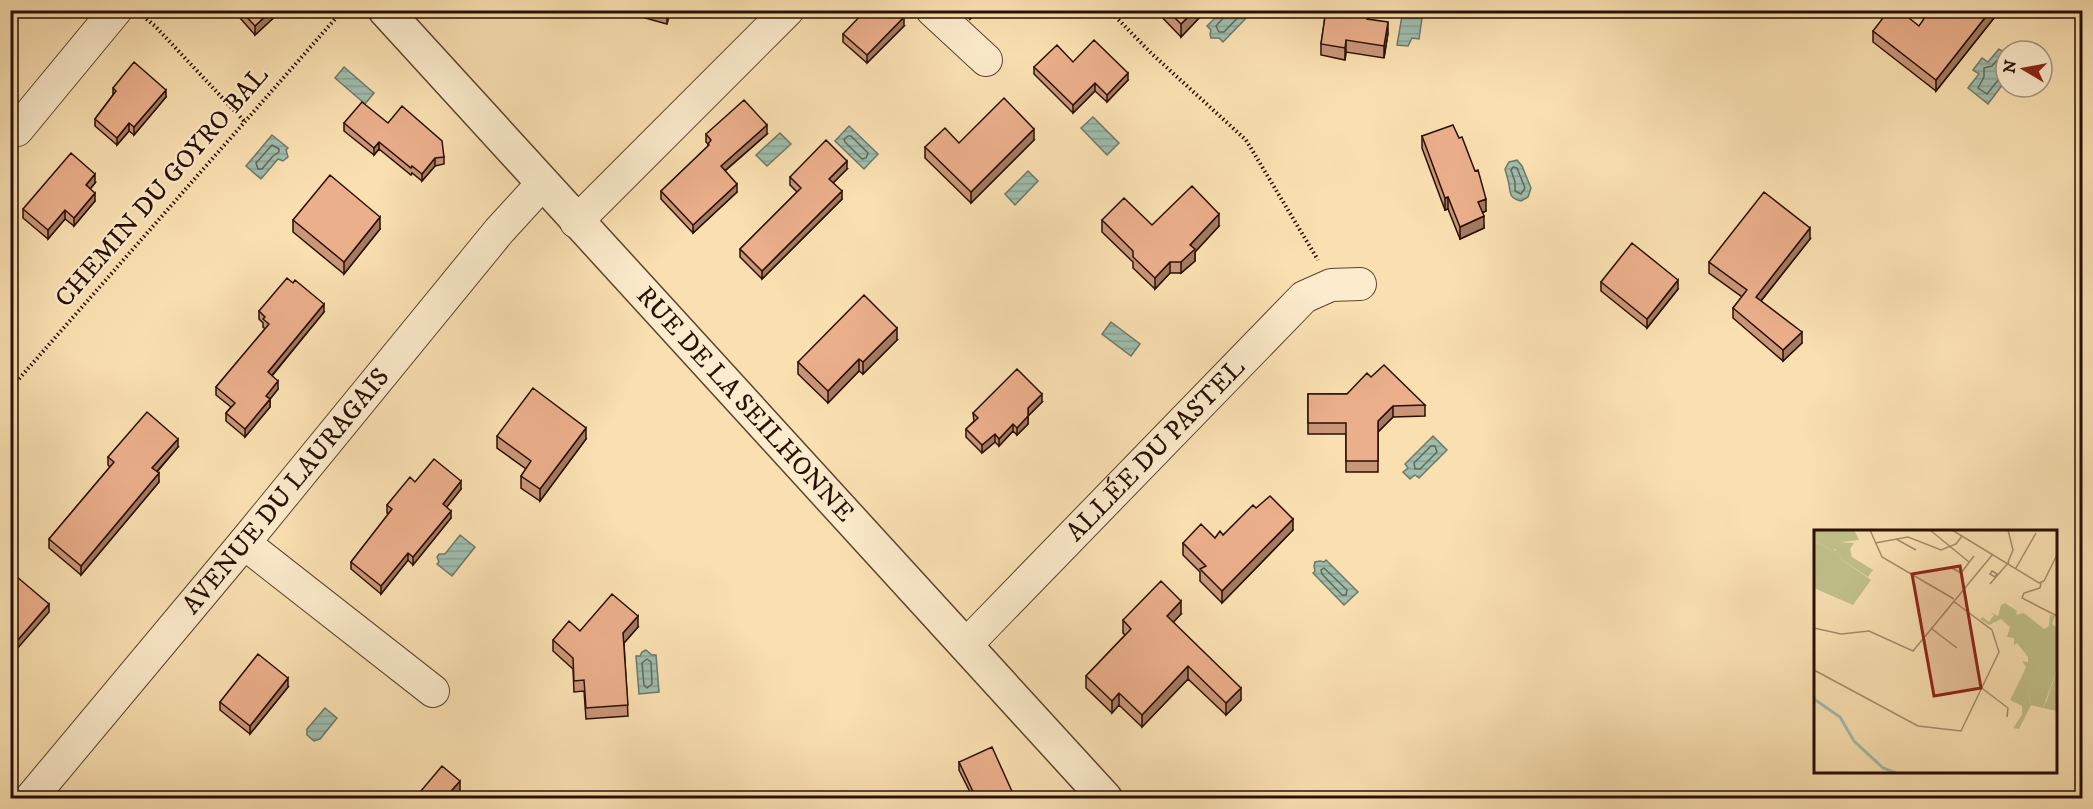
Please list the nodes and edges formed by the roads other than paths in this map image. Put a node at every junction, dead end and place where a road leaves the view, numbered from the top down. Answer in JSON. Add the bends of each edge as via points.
{"nodes":[{"id":1,"x":116,"y":10,"type":"edge"},
{"id":2,"x":385,"y":10,"type":"edge"},
{"id":3,"x":788,"y":10,"type":"edge"},
{"id":4,"x":933,"y":10,"type":"edge"},
{"id":5,"x":986,"y":60,"type":"dead end"},
{"id":6,"x":17,"y":130,"type":"dead end"},
{"id":7,"x":542,"y":184,"type":"junction"},
{"id":8,"x":576,"y":222,"type":"junction"},
{"id":9,"x":1346,"y":285,"type":"road end"},
{"id":10,"x":244,"y":543,"type":"junction"},
{"id":11,"x":966,"y":645,"type":"junction"},
{"id":12,"x":433,"y":691,"type":"dead end"},
{"id":13,"x":31,"y":798,"type":"edge"},
{"id":14,"x":1105,"y":798,"type":"edge"}],
"edges":[{"from":1,"to":6,"type":"street"},
{"from":2,"to":7,"type":"street","name":"RUE DE LA SEILHONNE"},
{"from":3,"to":8,"type":"street"},
{"from":4,"to":5,"type":"street"},
{"from":7,"to":8,"type":"street","name":"RUE DE LA SEILHONNE"},
{"from":7,"to":10,"type":"street","name":"AVENUE DU LAURAGAIS","via":[[499,231]]},
{"from":8,"to":11,"type":"street","name":"RUE DE LA SEILHONNE"},
{"from":9,"to":11,"type":"street","name":"ALLÉE DU PASTEL","via":[[1304,297]]},
{"from":10,"to":12,"type":"street"},
{"from":10,"to":13,"type":"street","name":"AVENUE DU LAURAGAIS"},
{"from":11,"to":14,"type":"street","name":"RUE DE LA SEILHONNE"}]}
